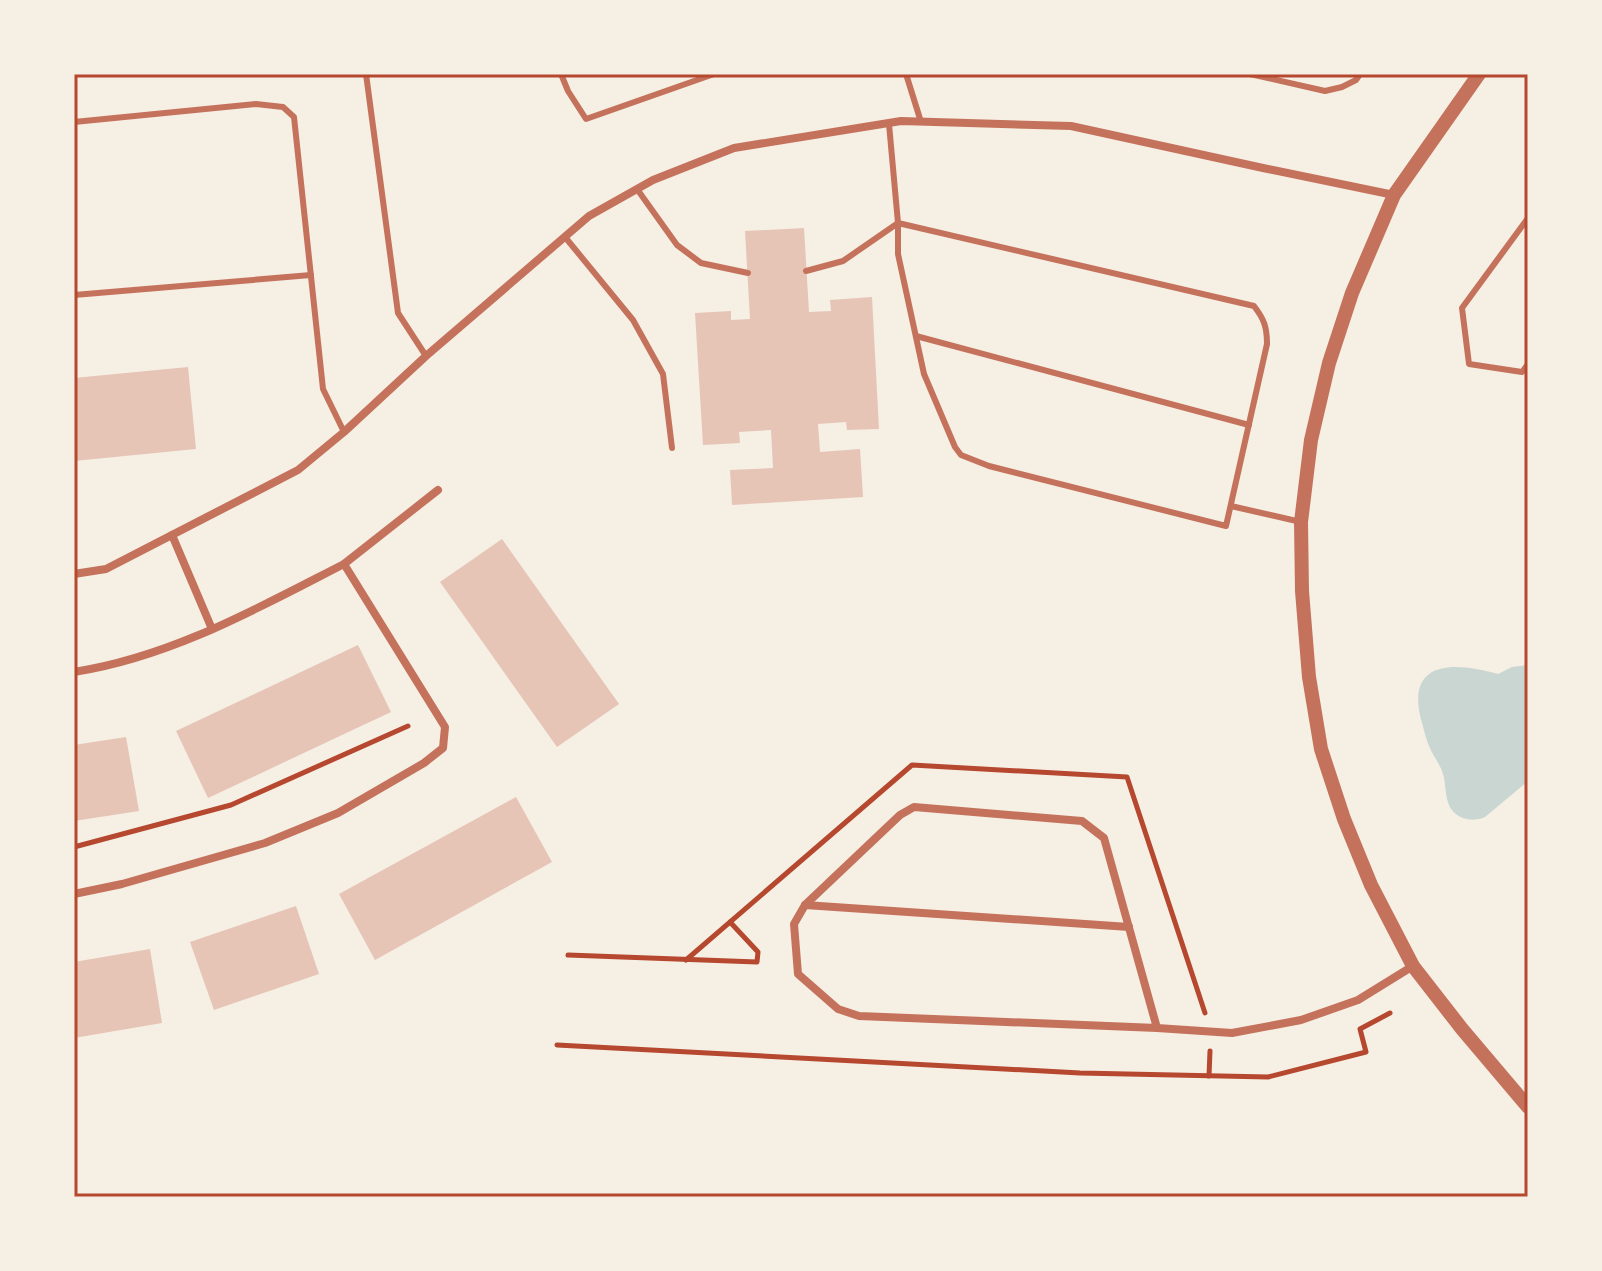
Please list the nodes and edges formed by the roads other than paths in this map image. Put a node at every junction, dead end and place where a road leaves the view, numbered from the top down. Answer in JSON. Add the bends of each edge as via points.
{"nodes":[{"id":1,"x":366,"y":74,"type":"edge"},
{"id":2,"x":561,"y":74,"type":"edge"},
{"id":3,"x":714,"y":74,"type":"edge"},
{"id":4,"x":906,"y":74,"type":"edge"},
{"id":5,"x":1250,"y":74,"type":"edge"},
{"id":6,"x":1360,"y":74,"type":"edge"},
{"id":7,"x":1479,"y":74,"type":"edge"},
{"id":8,"x":74,"y":122,"type":"edge"},
{"id":9,"x":921,"y":122,"type":"junction"},
{"id":10,"x":889,"y":124,"type":"junction"},
{"id":11,"x":637,"y":189,"type":"junction"},
{"id":12,"x":1394,"y":195,"type":"junction"},
{"id":13,"x":1528,"y":218,"type":"edge"},
{"id":14,"x":898,"y":223,"type":"junction"},
{"id":15,"x":565,"y":237,"type":"junction"},
{"id":16,"x":806,"y":271,"type":"dead end"},
{"id":17,"x":748,"y":273,"type":"dead end"},
{"id":18,"x":311,"y":275,"type":"junction"},
{"id":19,"x":74,"y":295,"type":"edge"},
{"id":20,"x":916,"y":336,"type":"junction"},
{"id":21,"x":426,"y":356,"type":"junction"},
{"id":22,"x":1528,"y":364,"type":"edge"},
{"id":23,"x":1249,"y":425,"type":"junction"},
{"id":24,"x":344,"y":432,"type":"junction"},
{"id":25,"x":672,"y":448,"type":"dead end"},
{"id":26,"x":438,"y":490,"type":"dead end"},
{"id":27,"x":1231,"y":506,"type":"junction"},
{"id":28,"x":1301,"y":522,"type":"junction"},
{"id":29,"x":172,"y":535,"type":"junction"},
{"id":30,"x":344,"y":564,"type":"junction"},
{"id":31,"x":74,"y":574,"type":"edge"},
{"id":32,"x":212,"y":629,"type":"junction"},
{"id":33,"x":74,"y":672,"type":"edge"},
{"id":34,"x":74,"y":894,"type":"edge"},
{"id":35,"x":805,"y":905,"type":"junction"},
{"id":36,"x":1129,"y":927,"type":"junction"},
{"id":37,"x":1413,"y":966,"type":"junction"},
{"id":38,"x":1157,"y":1028,"type":"junction"},
{"id":39,"x":1528,"y":1107,"type":"edge"}],
"edges":[{"from":1,"to":21,"type":"lane","via":[[398,313]]},
{"from":2,"to":3,"type":"lane","via":[[586,119]]},
{"from":4,"to":9,"type":"lane"},
{"from":5,"to":6,"type":"lane","via":[[1325,91]]},
{"from":7,"to":12,"type":"street"},
{"from":8,"to":18,"type":"lane","via":[[256,104],[283,107],[294,117]]},
{"from":9,"to":10,"type":"street"},
{"from":9,"to":12,"type":"street","via":[[1071,126]]},
{"from":10,"to":11,"type":"street","via":[[734,148]]},
{"from":10,"to":14,"type":"lane"},
{"from":11,"to":15,"type":"street","via":[[589,216]]},
{"from":11,"to":17,"type":"lane","via":[[677,245],[701,263]]},
{"from":12,"to":28,"type":"street","via":[[1329,363],[1311,440]]},
{"from":13,"to":22,"type":"lane","via":[[1462,308],[1469,364],[1522,372]]},
{"from":14,"to":16,"type":"lane","via":[[843,261]]},
{"from":14,"to":20,"type":"lane","via":[[898,254]]},
{"from":14,"to":23,"type":"lane","via":[[1254,306],[1267,328],[1267,344]]},
{"from":15,"to":21,"type":"street"},
{"from":15,"to":25,"type":"lane","via":[[633,320],[663,374]]},
{"from":18,"to":19,"type":"lane"},
{"from":18,"to":24,"type":"lane","via":[[323,389]]},
{"from":20,"to":23,"type":"lane"},
{"from":20,"to":27,"type":"lane","via":[[924,374],[961,455],[1226,526]]},
{"from":21,"to":24,"type":"street"},
{"from":23,"to":27,"type":"lane"},
{"from":24,"to":29,"type":"street","via":[[298,470]]},
{"from":26,"to":30,"type":"street"},
{"from":27,"to":28,"type":"lane"},
{"from":28,"to":37,"type":"street","via":[[1305,643],[1321,749],[1371,885]]},
{"from":29,"to":31,"type":"street","via":[[106,569]]},
{"from":29,"to":32,"type":"street"},
{"from":30,"to":32,"type":"street"},
{"from":30,"to":34,"type":"street","via":[[445,727],[443,748],[338,813],[265,843]]},
{"from":32,"to":33,"type":"street","via":[[143,656]]},
{"from":35,"to":36,"type":"street"},
{"from":35,"to":36,"type":"street","via":[[914,807],[1082,821],[1104,838]]},
{"from":35,"to":38,"type":"street","via":[[794,924],[798,974],[838,1009],[859,1016]]},
{"from":36,"to":38,"type":"street"},
{"from":37,"to":38,"type":"street","via":[[1358,1000],[1301,1020],[1232,1033]]},
{"from":37,"to":39,"type":"street"}]}
